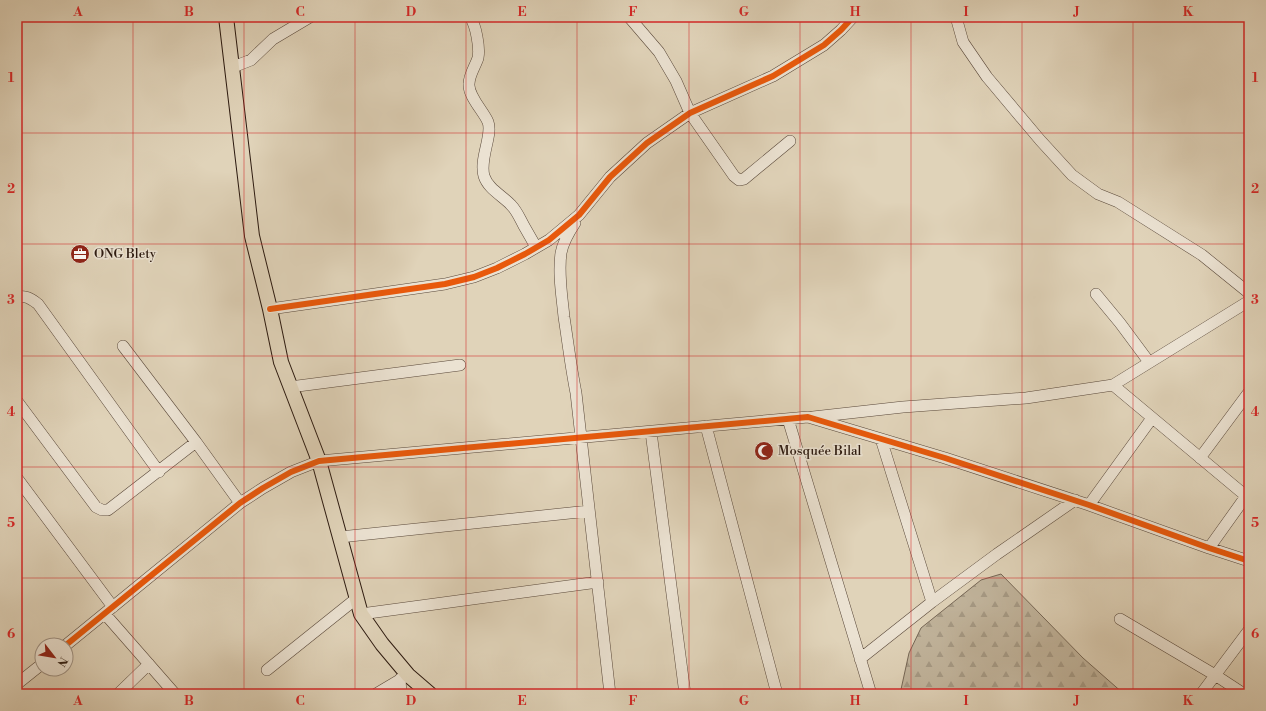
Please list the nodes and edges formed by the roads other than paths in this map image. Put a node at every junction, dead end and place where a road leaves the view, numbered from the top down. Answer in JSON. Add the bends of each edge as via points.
{"nodes":[{"id":1,"x":226,"y":17,"type":"edge"},
{"id":2,"x":310,"y":17,"type":"edge"},
{"id":3,"x":470,"y":17,"type":"edge"},
{"id":4,"x":629,"y":17,"type":"edge"},
{"id":5,"x":853,"y":17,"type":"edge"},
{"id":6,"x":956,"y":17,"type":"edge"},
{"id":7,"x":233,"y":67,"type":"junction"},
{"id":8,"x":690,"y":113,"type":"junction"},
{"id":9,"x":790,"y":141,"type":"dead end"},
{"id":10,"x":579,"y":215,"type":"junction"},
{"id":11,"x":536,"y":247,"type":"junction"},
{"id":12,"x":1249,"y":293,"type":"edge"},
{"id":13,"x":1096,"y":294,"type":"dead end"},
{"id":14,"x":17,"y":297,"type":"edge"},
{"id":15,"x":1249,"y":301,"type":"edge"},
{"id":16,"x":270,"y":309,"type":"junction"},
{"id":17,"x":123,"y":346,"type":"dead end"},
{"id":18,"x":1149,"y":362,"type":"junction"},
{"id":19,"x":460,"y":365,"type":"dead end"},
{"id":20,"x":1113,"y":385,"type":"junction"},
{"id":21,"x":290,"y":387,"type":"junction"},
{"id":22,"x":1249,"y":392,"type":"edge"},
{"id":23,"x":17,"y":401,"type":"edge"},
{"id":24,"x":808,"y":417,"type":"junction"},
{"id":25,"x":1152,"y":418,"type":"junction"},
{"id":26,"x":788,"y":419,"type":"junction"},
{"id":27,"x":706,"y":426,"type":"junction"},
{"id":28,"x":651,"y":432,"type":"junction"},
{"id":29,"x":580,"y":437,"type":"junction"},
{"id":30,"x":881,"y":439,"type":"junction"},
{"id":31,"x":196,"y":442,"type":"junction"},
{"id":32,"x":1200,"y":458,"type":"junction"},
{"id":33,"x":319,"y":461,"type":"junction"},
{"id":34,"x":159,"y":472,"type":"junction"},
{"id":35,"x":17,"y":478,"type":"edge"},
{"id":36,"x":1247,"y":494,"type":"edge"},
{"id":37,"x":1075,"y":500,"type":"junction"},
{"id":38,"x":240,"y":503,"type":"junction"},
{"id":39,"x":1089,"y":505,"type":"junction"},
{"id":40,"x":589,"y":511,"type":"junction"},
{"id":41,"x":340,"y":537,"type":"junction"},
{"id":42,"x":1209,"y":548,"type":"junction"},
{"id":43,"x":1249,"y":561,"type":"edge"},
{"id":44,"x":598,"y":582,"type":"junction"},
{"id":45,"x":357,"y":598,"type":"junction"},
{"id":46,"x":932,"y":602,"type":"junction"},
{"id":47,"x":109,"y":610,"type":"junction"},
{"id":48,"x":361,"y":614,"type":"junction"},
{"id":49,"x":1120,"y":619,"type":"dead end"},
{"id":50,"x":1249,"y":630,"type":"edge"},
{"id":51,"x":74,"y":638,"type":"edge"},
{"id":52,"x":860,"y":660,"type":"junction"},
{"id":53,"x":149,"y":664,"type":"junction"},
{"id":54,"x":267,"y":670,"type":"dead end"},
{"id":55,"x":34,"y":671,"type":"edge"},
{"id":56,"x":1215,"y":675,"type":"junction"},
{"id":57,"x":404,"y":677,"type":"junction"},
{"id":58,"x":17,"y":685,"type":"edge"},
{"id":59,"x":118,"y":694,"type":"edge"},
{"id":60,"x":175,"y":694,"type":"edge"},
{"id":61,"x":376,"y":694,"type":"edge"},
{"id":62,"x":401,"y":694,"type":"edge"},
{"id":63,"x":430,"y":694,"type":"edge"},
{"id":64,"x":610,"y":694,"type":"edge"},
{"id":65,"x":685,"y":694,"type":"edge"},
{"id":66,"x":777,"y":694,"type":"edge"},
{"id":67,"x":871,"y":694,"type":"edge"},
{"id":68,"x":1201,"y":694,"type":"edge"},
{"id":69,"x":1244,"y":694,"type":"edge"}],
"edges":[{"from":1,"to":7,"type":"main road"},
{"from":2,"to":7,"type":"street","via":[[273,39],[251,60]]},
{"from":3,"to":11,"type":"street","via":[[476,29],[478,55],[468,86],[489,124],[484,178],[512,205]]},
{"from":4,"to":8,"type":"street","via":[[659,52],[676,81]]},
{"from":5,"to":8,"type":"street","via":[[824,45],[773,76]]},
{"from":6,"to":12,"type":"street","via":[[963,42],[987,77],[1072,175],[1098,194],[1118,202],[1202,255]]},
{"from":7,"to":16,"type":"main road","via":[[252,236]]},
{"from":8,"to":9,"type":"street","via":[[739,180],[744,179]]},
{"from":8,"to":10,"type":"street","via":[[647,143],[624,163]]},
{"from":10,"to":11,"type":"street"},
{"from":10,"to":29,"type":"street","via":[[564,244],[560,269]]},
{"from":11,"to":16,"type":"street","via":[[497,268],[445,284]]},
{"from":13,"to":18,"type":"street"},
{"from":14,"to":34,"type":"street","via":[[32,299],[38,304]]},
{"from":15,"to":18,"type":"street"},
{"from":16,"to":21,"type":"main road","via":[[281,362]]},
{"from":17,"to":31,"type":"street"},
{"from":18,"to":20,"type":"street"},
{"from":19,"to":21,"type":"street"},
{"from":20,"to":24,"type":"street","via":[[1026,398]]},
{"from":20,"to":25,"type":"street"},
{"from":21,"to":33,"type":"main road"},
{"from":22,"to":32,"type":"street"},
{"from":23,"to":34,"type":"street","via":[[96,507],[102,510],[108,510]]},
{"from":24,"to":26,"type":"street"},
{"from":24,"to":30,"type":"street"},
{"from":25,"to":32,"type":"street"},
{"from":25,"to":39,"type":"street"},
{"from":26,"to":27,"type":"street"},
{"from":26,"to":52,"type":"street"},
{"from":27,"to":28,"type":"street"},
{"from":27,"to":66,"type":"street"},
{"from":28,"to":29,"type":"street"},
{"from":28,"to":65,"type":"street"},
{"from":29,"to":33,"type":"street"},
{"from":29,"to":40,"type":"street"},
{"from":30,"to":37,"type":"street"},
{"from":30,"to":46,"type":"street"},
{"from":31,"to":34,"type":"street"},
{"from":31,"to":38,"type":"street"},
{"from":32,"to":36,"type":"street"},
{"from":33,"to":38,"type":"street","via":[[291,472]]},
{"from":33,"to":41,"type":"main road"},
{"from":35,"to":47,"type":"street"},
{"from":36,"to":42,"type":"street"},
{"from":37,"to":39,"type":"street"},
{"from":37,"to":46,"type":"street"},
{"from":38,"to":47,"type":"street"},
{"from":39,"to":42,"type":"street"},
{"from":40,"to":41,"type":"street"},
{"from":40,"to":44,"type":"street"},
{"from":41,"to":45,"type":"main road"},
{"from":42,"to":43,"type":"street"},
{"from":44,"to":48,"type":"street"},
{"from":44,"to":64,"type":"street"},
{"from":45,"to":48,"type":"main road"},
{"from":45,"to":54,"type":"street"},
{"from":46,"to":52,"type":"street"},
{"from":47,"to":51,"type":"street"},
{"from":47,"to":53,"type":"street"},
{"from":48,"to":57,"type":"main road"},
{"from":49,"to":56,"type":"street"},
{"from":50,"to":56,"type":"street"},
{"from":52,"to":67,"type":"street"},
{"from":53,"to":59,"type":"street"},
{"from":53,"to":60,"type":"street"},
{"from":55,"to":58,"type":"street"},
{"from":56,"to":68,"type":"street"},
{"from":56,"to":69,"type":"street"},
{"from":57,"to":61,"type":"street"},
{"from":57,"to":62,"type":"street"},
{"from":57,"to":63,"type":"main road"}]}
